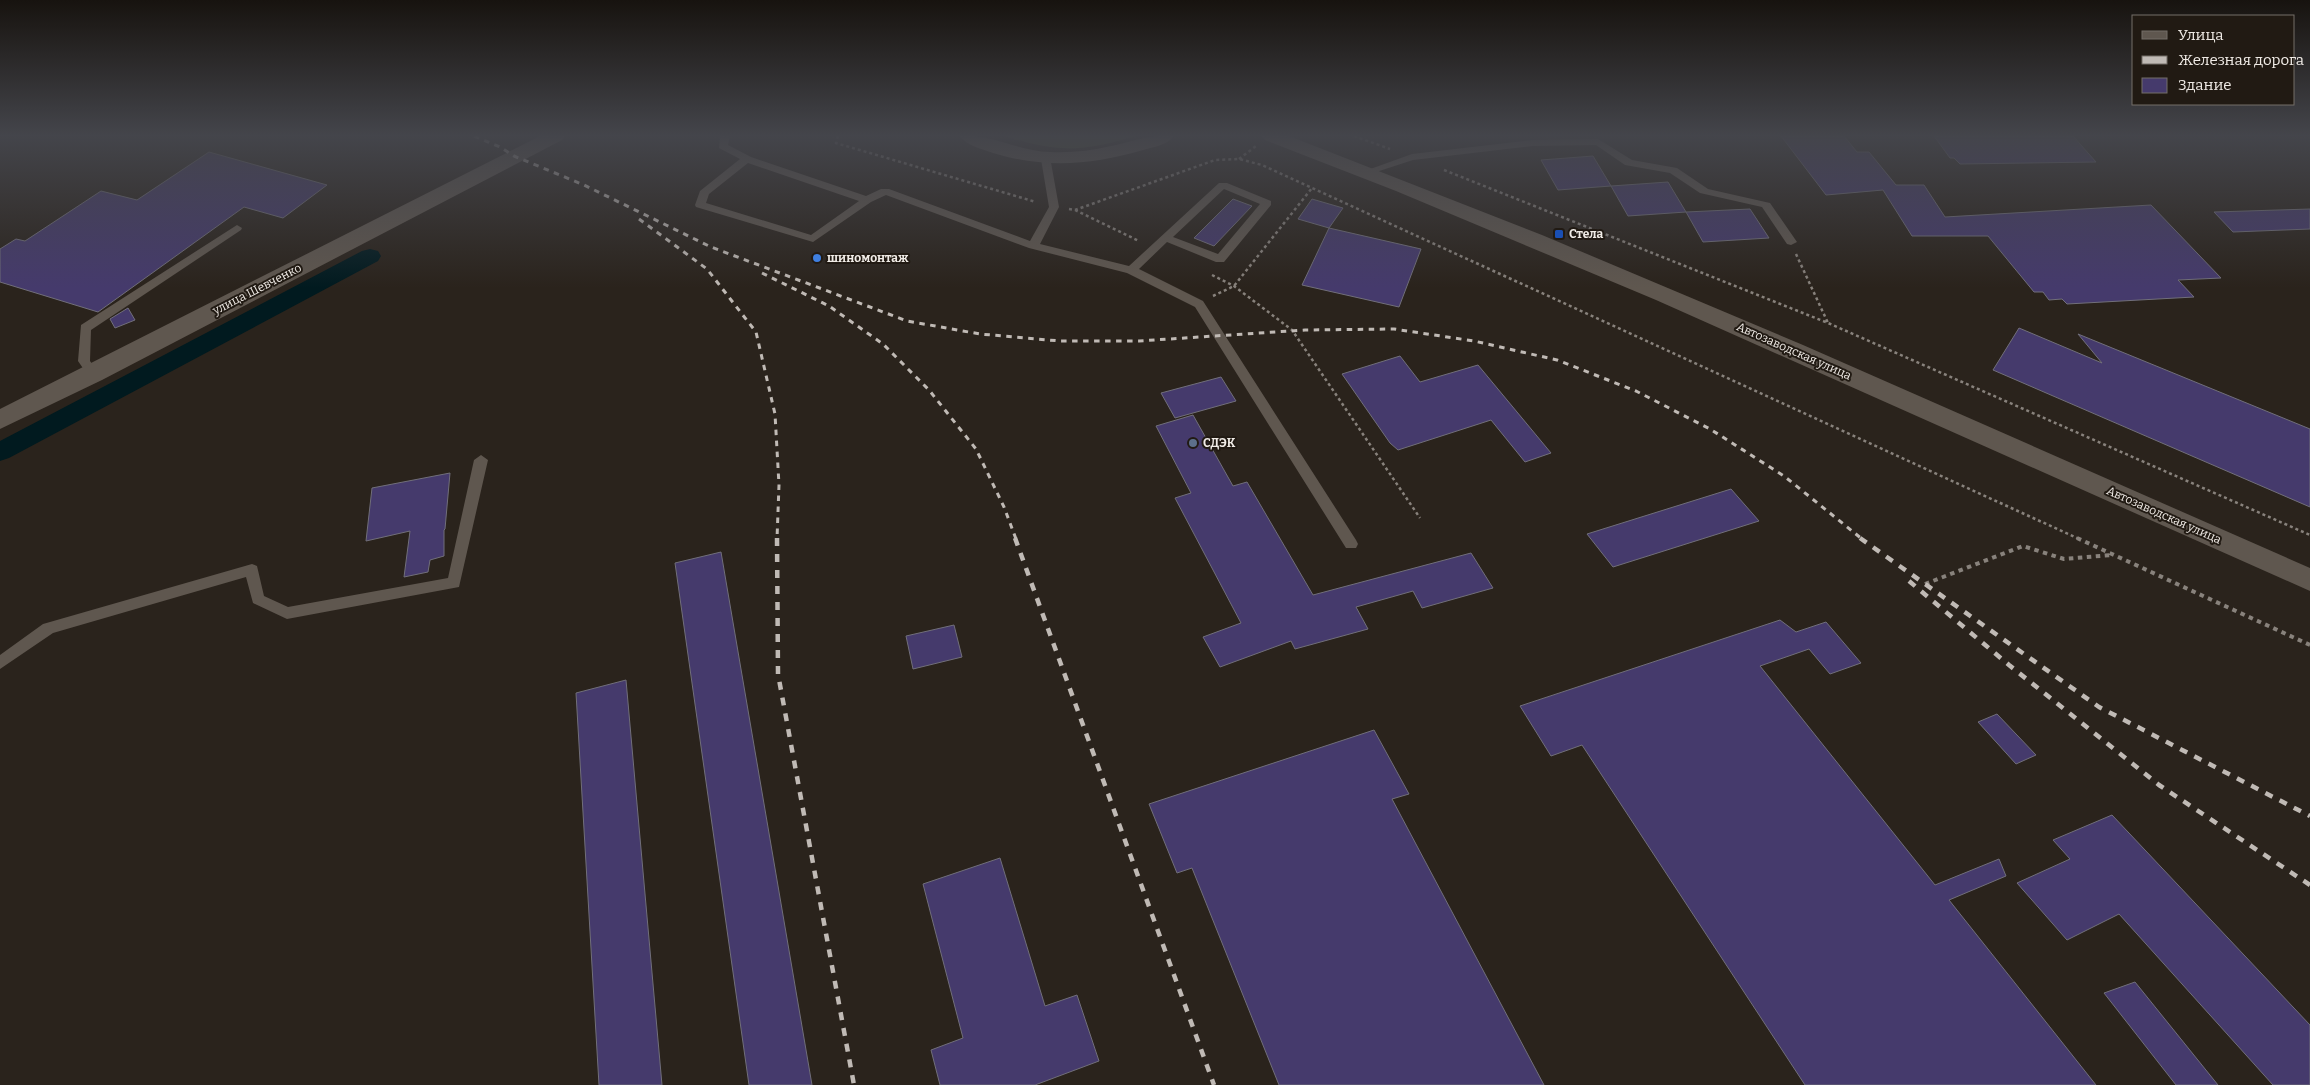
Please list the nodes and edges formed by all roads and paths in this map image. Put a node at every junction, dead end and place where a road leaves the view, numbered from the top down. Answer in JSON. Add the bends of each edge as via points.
{"nodes":[{"id":1,"x":455,"y":187,"type":"edge"},
{"id":2,"x":712,"y":187,"type":"edge"},
{"id":3,"x":828,"y":187,"type":"edge"},
{"id":4,"x":985,"y":187,"type":"edge"},
{"id":5,"x":1051,"y":187,"type":"edge"},
{"id":6,"x":1140,"y":187,"type":"edge"},
{"id":7,"x":1221,"y":187,"type":"edge"},
{"id":8,"x":1227,"y":187,"type":"edge"},
{"id":9,"x":1309,"y":187,"type":"edge"},
{"id":10,"x":1403,"y":187,"type":"edge"},
{"id":11,"x":1484,"y":187,"type":"edge"},
{"id":12,"x":1698,"y":187,"type":"edge"},
{"id":13,"x":1312,"y":188,"type":"junction"},
{"id":14,"x":867,"y":200,"type":"junction"},
{"id":15,"x":1054,"y":207,"type":"junction"},
{"id":16,"x":1075,"y":210,"type":"junction"},
{"id":17,"x":237,"y":228,"type":"dead end"},
{"id":18,"x":1166,"y":238,"type":"junction"},
{"id":19,"x":1791,"y":242,"type":"joint"},
{"id":20,"x":1034,"y":246,"type":"junction"},
{"id":21,"x":1154,"y":248,"type":"junction"},
{"id":22,"x":1131,"y":270,"type":"junction"},
{"id":23,"x":1208,"y":273,"type":"dead end"},
{"id":24,"x":1234,"y":286,"type":"junction"},
{"id":25,"x":1199,"y":304,"type":"junction"},
{"id":26,"x":1828,"y":323,"type":"junction"},
{"id":27,"x":93,"y":374,"type":"junction"},
{"id":28,"x":0,"y":420,"type":"edge"},
{"id":29,"x":481,"y":460,"type":"dead end"},
{"id":30,"x":1420,"y":518,"type":"dead end"},
{"id":31,"x":2310,"y":535,"type":"edge"},
{"id":32,"x":1351,"y":544,"type":"dead end"},
{"id":33,"x":2112,"y":554,"type":"junction"},
{"id":34,"x":2310,"y":580,"type":"edge"},
{"id":35,"x":1925,"y":584,"type":"dead end"},
{"id":36,"x":2310,"y":646,"type":"edge"},
{"id":37,"x":0,"y":664,"type":"edge"}],
"edges":[{"from":1,"to":27,"type":"street","name":"улица Шевченко"},
{"from":2,"to":14,"type":"lane","via":[[704,193],[700,205],[812,239]]},
{"from":3,"to":14,"type":"lane"},
{"from":4,"to":15,"type":"path"},
{"from":5,"to":15,"type":"lane"},
{"from":6,"to":16,"type":"path"},
{"from":7,"to":18,"type":"lane"},
{"from":8,"to":18,"type":"lane","via":[[1267,204],[1220,259]]},
{"from":9,"to":13,"type":"path"},
{"from":10,"to":34,"type":"street","name":"Автозаводская улица","via":[[1722,318]]},
{"from":11,"to":26,"type":"path"},
{"from":12,"to":19,"type":"lane","via":[[1704,191],[1766,205]]},
{"from":13,"to":24,"type":"path"},
{"from":13,"to":33,"type":"path"},
{"from":14,"to":20,"type":"lane","via":[[885,191]]},
{"from":15,"to":16,"type":"path"},
{"from":15,"to":20,"type":"lane"},
{"from":16,"to":21,"type":"path"},
{"from":17,"to":27,"type":"lane","via":[[85,328],[84,361]]},
{"from":18,"to":21,"type":"lane"},
{"from":19,"to":26,"type":"path"},
{"from":20,"to":22,"type":"lane"},
{"from":21,"to":22,"type":"lane"},
{"from":22,"to":25,"type":"lane"},
{"from":23,"to":24,"type":"path"},
{"from":24,"to":25,"type":"path"},
{"from":24,"to":30,"type":"path","via":[[1292,330]]},
{"from":25,"to":32,"type":"lane"},
{"from":26,"to":31,"type":"path"},
{"from":27,"to":28,"type":"street","name":"улица Шевченко"},
{"from":29,"to":37,"type":"lane","via":[[454,583],[287,614],[258,599],[252,570],[48,628]]},
{"from":33,"to":35,"type":"path","via":[[2064,558],[2024,546]]},
{"from":33,"to":36,"type":"path"}]}
